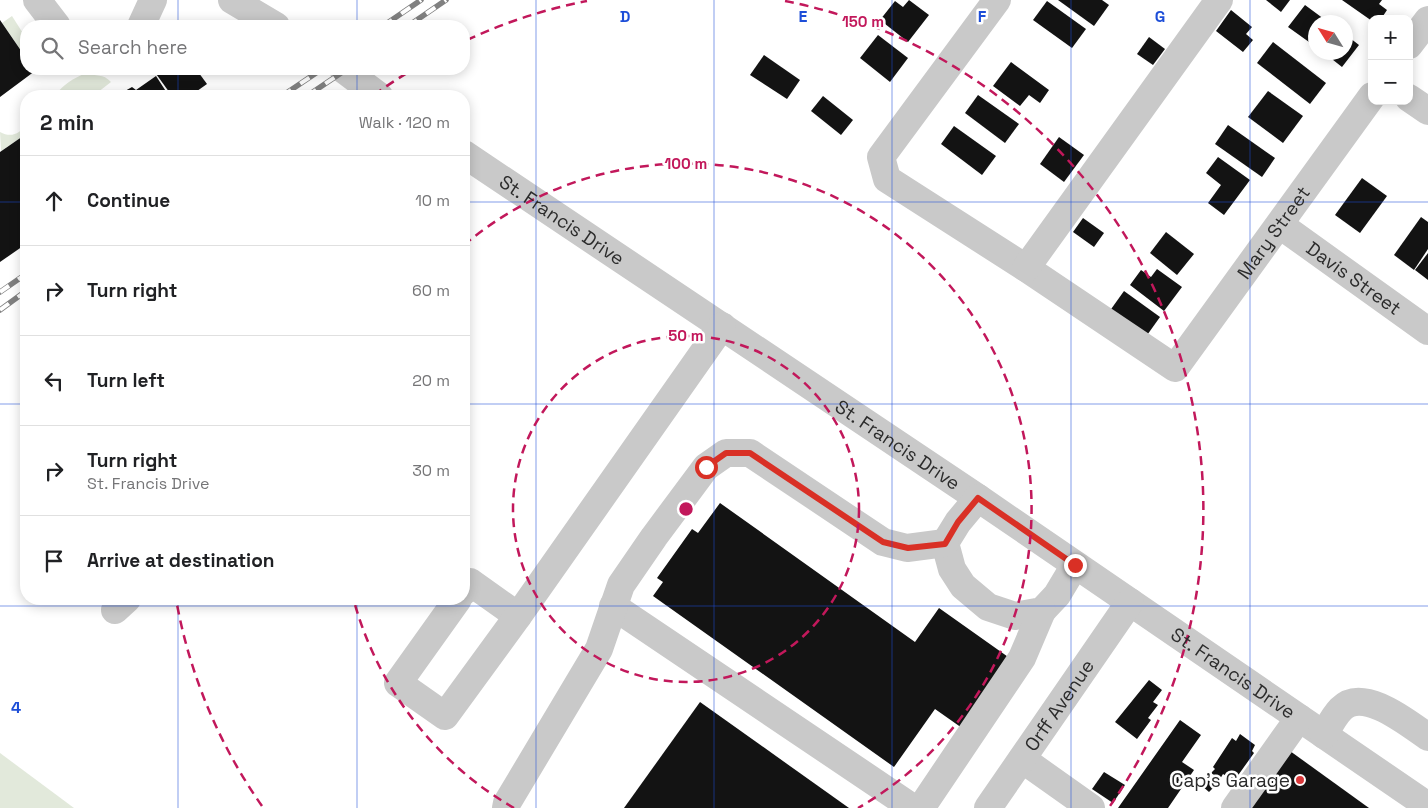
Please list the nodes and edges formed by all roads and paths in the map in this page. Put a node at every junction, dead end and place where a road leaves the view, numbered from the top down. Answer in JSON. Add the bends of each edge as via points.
{"nodes":[{"id":1,"x":37,"y":0,"type":"edge"},
{"id":2,"x":153,"y":0,"type":"edge"},
{"id":3,"x":232,"y":0,"type":"edge"},
{"id":4,"x":996,"y":0,"type":"edge"},
{"id":5,"x":1219,"y":0,"type":"edge"},
{"id":6,"x":52,"y":20,"type":"edge"},
{"id":7,"x":144,"y":20,"type":"edge"},
{"id":8,"x":266,"y":20,"type":"edge"},
{"id":9,"x":1428,"y":20,"type":"edge"},
{"id":10,"x":1413,"y":40,"type":"edge"},
{"id":11,"x":351,"y":75,"type":"edge"},
{"id":12,"x":371,"y":90,"type":"edge"},
{"id":13,"x":1413,"y":101,"type":"edge"},
{"id":14,"x":1368,"y":102,"type":"edge"},
{"id":15,"x":1428,"y":111,"type":"edge"},
{"id":16,"x":470,"y":165,"type":"edge"},
{"id":17,"x":1280,"y":225,"type":"junction"},
{"id":18,"x":1026,"y":268,"type":"junction"},
{"id":19,"x":722,"y":326,"type":"junction"},
{"id":20,"x":1428,"y":331,"type":"edge"},
{"id":21,"x":978,"y":498,"type":"junction"},
{"id":22,"x":945,"y":544,"type":"junction"},
{"id":23,"x":1075,"y":565,"type":"junction"},
{"id":24,"x":470,"y":582,"type":"edge"},
{"id":25,"x":1130,"y":602,"type":"junction"},
{"id":26,"x":454,"y":605,"type":"edge"},
{"id":27,"x":613,"y":606,"type":"junction"},
{"id":28,"x":1042,"y":611,"type":"junction"},
{"id":29,"x":518,"y":616,"type":"junction"},
{"id":30,"x":1299,"y":718,"type":"junction"},
{"id":31,"x":1324,"y":735,"type":"junction"},
{"id":32,"x":1428,"y":737,"type":"edge"},
{"id":33,"x":1022,"y":759,"type":"junction"},
{"id":34,"x":1428,"y":806,"type":"edge"},
{"id":35,"x":506,"y":808,"type":"edge"},
{"id":36,"x":913,"y":808,"type":"edge"},
{"id":37,"x":921,"y":808,"type":"edge"},
{"id":38,"x":988,"y":808,"type":"edge"},
{"id":39,"x":1091,"y":808,"type":"edge"},
{"id":40,"x":1235,"y":808,"type":"edge"}],
"edges":[{"from":1,"to":6,"type":"street"},
{"from":2,"to":7,"type":"street"},
{"from":3,"to":8,"type":"street"},
{"from":4,"to":18,"type":"street","via":[[881,157],[887,179]]},
{"from":5,"to":18,"type":"street"},
{"from":9,"to":10,"type":"street"},
{"from":11,"to":12,"type":"street"},
{"from":13,"to":15,"type":"street"},
{"from":14,"to":17,"type":"street","name":"Mary Street"},
{"from":16,"to":19,"type":"street","name":"St. Francis Drive"},
{"from":17,"to":18,"type":"street","name":"Mary Street","via":[[1175,368]]},
{"from":17,"to":20,"type":"street","name":"Davis Street"},
{"from":19,"to":21,"type":"street","name":"St. Francis Drive"},
{"from":19,"to":29,"type":"street"},
{"from":21,"to":22,"type":"street"},
{"from":21,"to":23,"type":"street","name":"St. Francis Drive"},
{"from":22,"to":27,"type":"street","via":[[908,548],[883,542],[750,453],[726,453],[706,467],[621,585]]},
{"from":22,"to":28,"type":"street","via":[[952,569],[963,586],[988,607],[1015,616]]},
{"from":23,"to":25,"type":"street","name":"St. Francis Drive"},
{"from":23,"to":28,"type":"street","via":[[1057,595]]},
{"from":24,"to":29,"type":"street"},
{"from":25,"to":30,"type":"street","name":"St. Francis Drive"},
{"from":25,"to":33,"type":"street","name":"Orff Avenue"},
{"from":26,"to":29,"type":"street","via":[[398,683],[445,716]]},
{"from":27,"to":35,"type":"street","via":[[599,649]]},
{"from":27,"to":36,"type":"street"},
{"from":28,"to":37,"type":"street","via":[[1022,658]]},
{"from":30,"to":31,"type":"street","name":"St. Francis Drive"},
{"from":30,"to":40,"type":"street"},
{"from":31,"to":32,"type":"street","via":[[1342,708],[1355,701],[1386,709]]},
{"from":31,"to":34,"type":"street","name":"St. Francis Drive"},
{"from":33,"to":38,"type":"street","name":"Orff Avenue"},
{"from":33,"to":39,"type":"street"}]}
